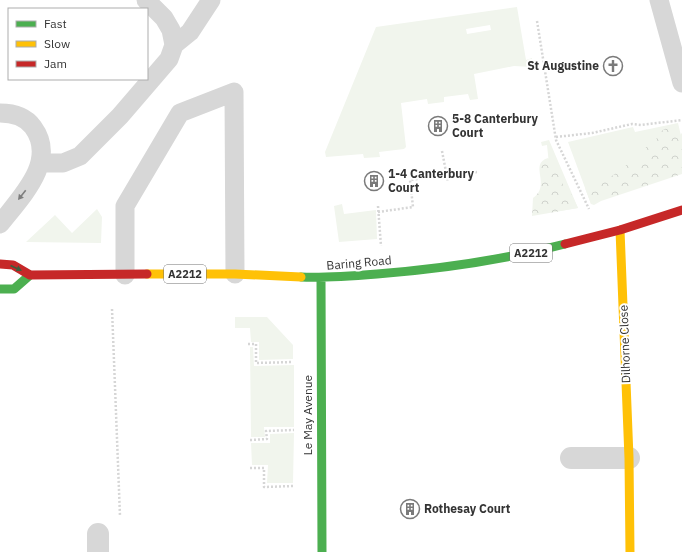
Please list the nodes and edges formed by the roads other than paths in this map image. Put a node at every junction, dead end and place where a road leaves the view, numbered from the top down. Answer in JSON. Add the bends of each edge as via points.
{"nodes":[{"id":1,"x":146,"y":0,"type":"edge"},
{"id":2,"x":211,"y":0,"type":"edge"},
{"id":3,"x":659,"y":0,"type":"edge"},
{"id":4,"x":174,"y":45,"type":"junction"},
{"id":5,"x":682,"y":84,"type":"edge"},
{"id":6,"x":0,"y":113,"type":"edge"},
{"id":7,"x":41,"y":164,"type":"junction"},
{"id":8,"x":682,"y":210,"type":"edge"},
{"id":9,"x":0,"y":224,"type":"edge"},
{"id":10,"x":620,"y":230,"type":"junction"},
{"id":11,"x":0,"y":264,"type":"edge"},
{"id":12,"x":235,"y":274,"type":"junction"},
{"id":13,"x":125,"y":275,"type":"junction"},
{"id":14,"x":30,"y":276,"type":"junction"},
{"id":15,"x":321,"y":278,"type":"junction"},
{"id":16,"x":0,"y":289,"type":"edge"},
{"id":17,"x":571,"y":458,"type":"dead end"},
{"id":18,"x":630,"y":458,"type":"junction"},
{"id":19,"x":322,"y":552,"type":"edge"},
{"id":20,"x":630,"y":552,"type":"edge"}],
"edges":[{"from":1,"to":4,"type":"lane","via":[[164,18],[171,30]]},
{"from":2,"to":4,"type":"lane","via":[[190,32]]},
{"from":3,"to":5,"type":"lane"},
{"from":4,"to":7,"type":"lane","via":[[170,59],[120,116],[80,156],[63,163]]},
{"from":6,"to":7,"type":"lane","via":[[19,115],[30,123],[39,135],[42,148]]},
{"from":7,"to":9,"type":"lane","one_way":true,"via":[[28,188]]},
{"from":8,"to":10,"type":"main road","name":"Baring Road","number":"A2212"},
{"from":10,"to":15,"type":"main road","name":"Baring Road","number":"A2212","via":[[519,256],[463,266]]},
{"from":10,"to":18,"type":"main road","name":"Dilhorne Close"},
{"from":11,"to":14,"type":"main road","one_way":true,"via":[[13,265]]},
{"from":12,"to":13,"type":"main road","name":"Baring Road","number":"A2212"},
{"from":12,"to":13,"type":"lane","via":[[234,92],[180,113],[125,206]]},
{"from":12,"to":15,"type":"main road","name":"Baring Road","number":"A2212"},
{"from":13,"to":14,"type":"main road","name":"Baring Road","number":"A2212"},
{"from":14,"to":16,"type":"main road","via":[[14,289]]},
{"from":15,"to":19,"type":"main road","name":"Le May Avenue"},
{"from":17,"to":18,"type":"street"},
{"from":18,"to":20,"type":"main road","name":"Dilhorne Close"}]}
